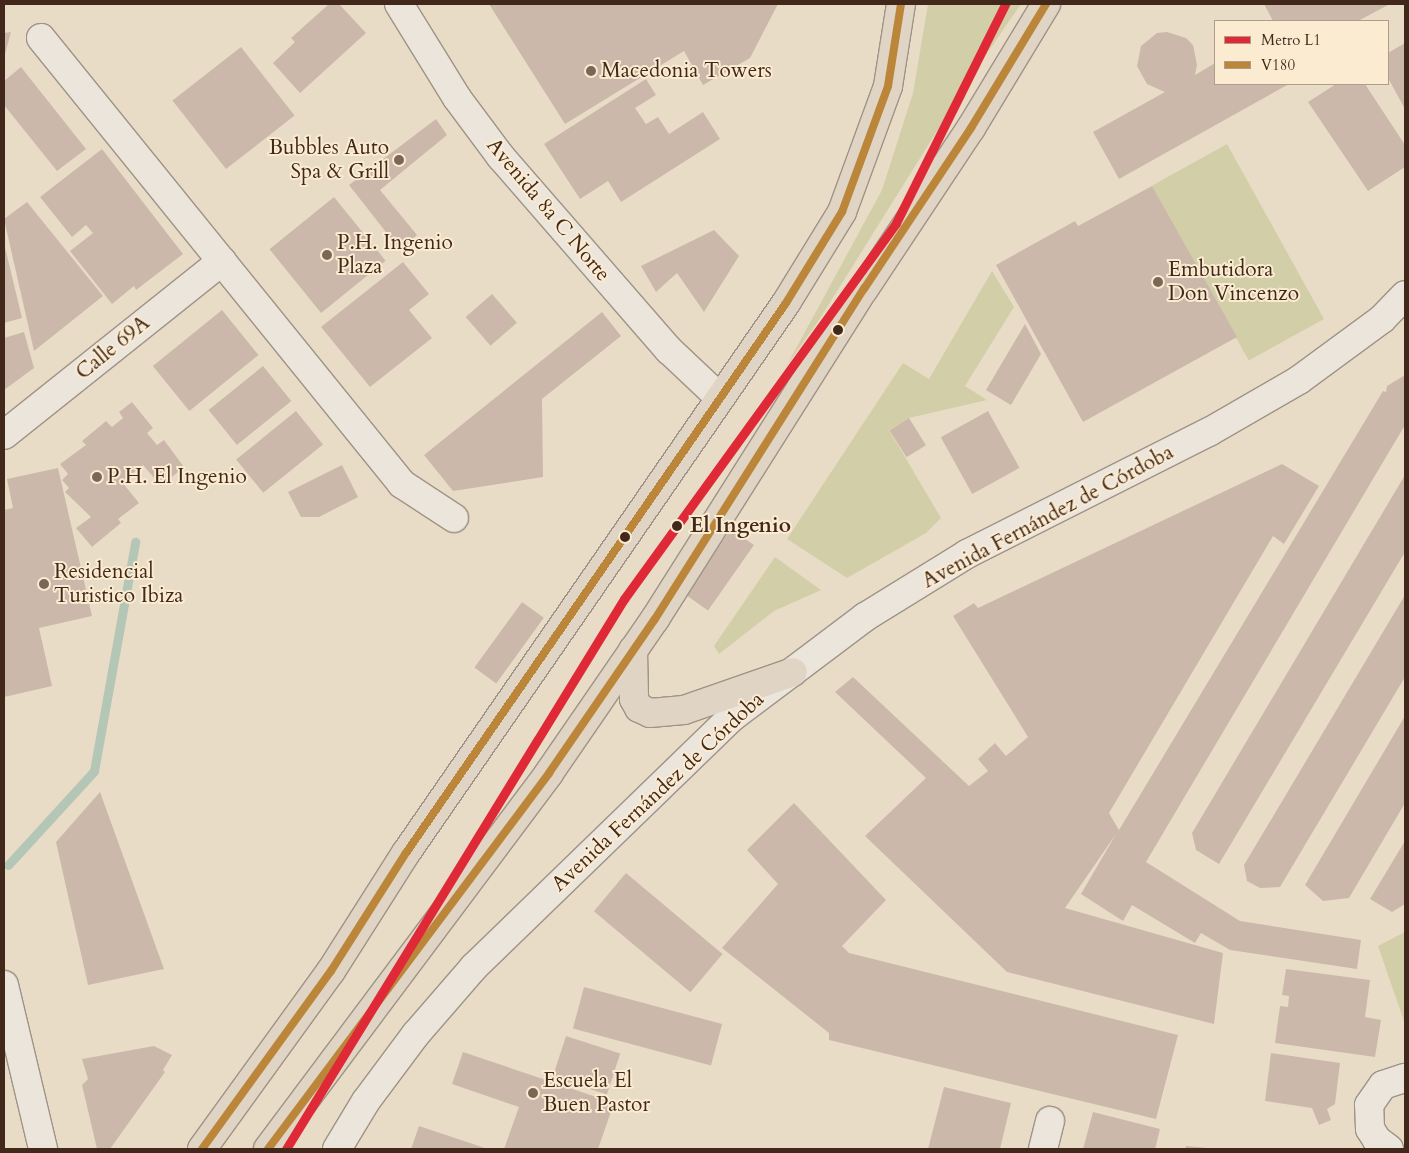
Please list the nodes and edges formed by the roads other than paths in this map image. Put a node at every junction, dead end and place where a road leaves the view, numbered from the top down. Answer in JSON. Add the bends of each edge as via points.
{"nodes":[{"id":1,"x":399,"y":4,"type":"edge"},
{"id":2,"x":901,"y":4,"type":"edge"},
{"id":3,"x":1046,"y":4,"type":"edge"},
{"id":4,"x":41,"y":38,"type":"dead end"},
{"id":5,"x":222,"y":261,"type":"junction"},
{"id":6,"x":1405,"y":295,"type":"edge"},
{"id":7,"x":720,"y":398,"type":"junction"},
{"id":8,"x":4,"y":435,"type":"edge"},
{"id":9,"x":454,"y":518,"type":"dead end"},
{"id":10,"x":633,"y":650,"type":"junction"},
{"id":11,"x":793,"y":672,"type":"junction"},
{"id":12,"x":4,"y":985,"type":"edge"},
{"id":13,"x":1405,"y":1078,"type":"edge"},
{"id":14,"x":1050,"y":1121,"type":"dead end"},
{"id":15,"x":42,"y":1149,"type":"edge"},
{"id":16,"x":202,"y":1149,"type":"edge"},
{"id":17,"x":268,"y":1149,"type":"edge"},
{"id":18,"x":337,"y":1149,"type":"edge"},
{"id":19,"x":1043,"y":1149,"type":"edge"},
{"id":20,"x":1390,"y":1149,"type":"edge"}],
"edges":[{"from":1,"to":7,"type":"street","name":"Avenida 8a C Norte","via":[[457,98],[501,157],[669,350]]},
{"from":2,"to":7,"type":"main road","via":[[888,86],[842,212],[786,303]]},
{"from":3,"to":10,"type":"main road","via":[[971,128]]},
{"from":4,"to":5,"type":"street"},
{"from":5,"to":8,"type":"street","name":"Calle 69A"},
{"from":5,"to":9,"type":"street","via":[[402,484]]},
{"from":6,"to":11,"type":"street","name":"Avenida Fernández de Córdoba","via":[[1382,319],[1298,380],[1209,432],[967,554],[865,617]]},
{"from":7,"to":16,"type":"main road","via":[[406,853],[331,970]]},
{"from":10,"to":11,"type":"main road","via":[[634,699],[639,708],[650,713],[684,710]]},
{"from":10,"to":17,"type":"main road","via":[[549,773]]},
{"from":11,"to":18,"type":"street","name":"Avenida Fernández de Córdoba","via":[[731,718],[474,967],[410,1041]]},
{"from":12,"to":15,"type":"street"},
{"from":13,"to":20,"type":"street","via":[[1382,1085],[1369,1105],[1370,1130]]},
{"from":14,"to":19,"type":"street"}]}
